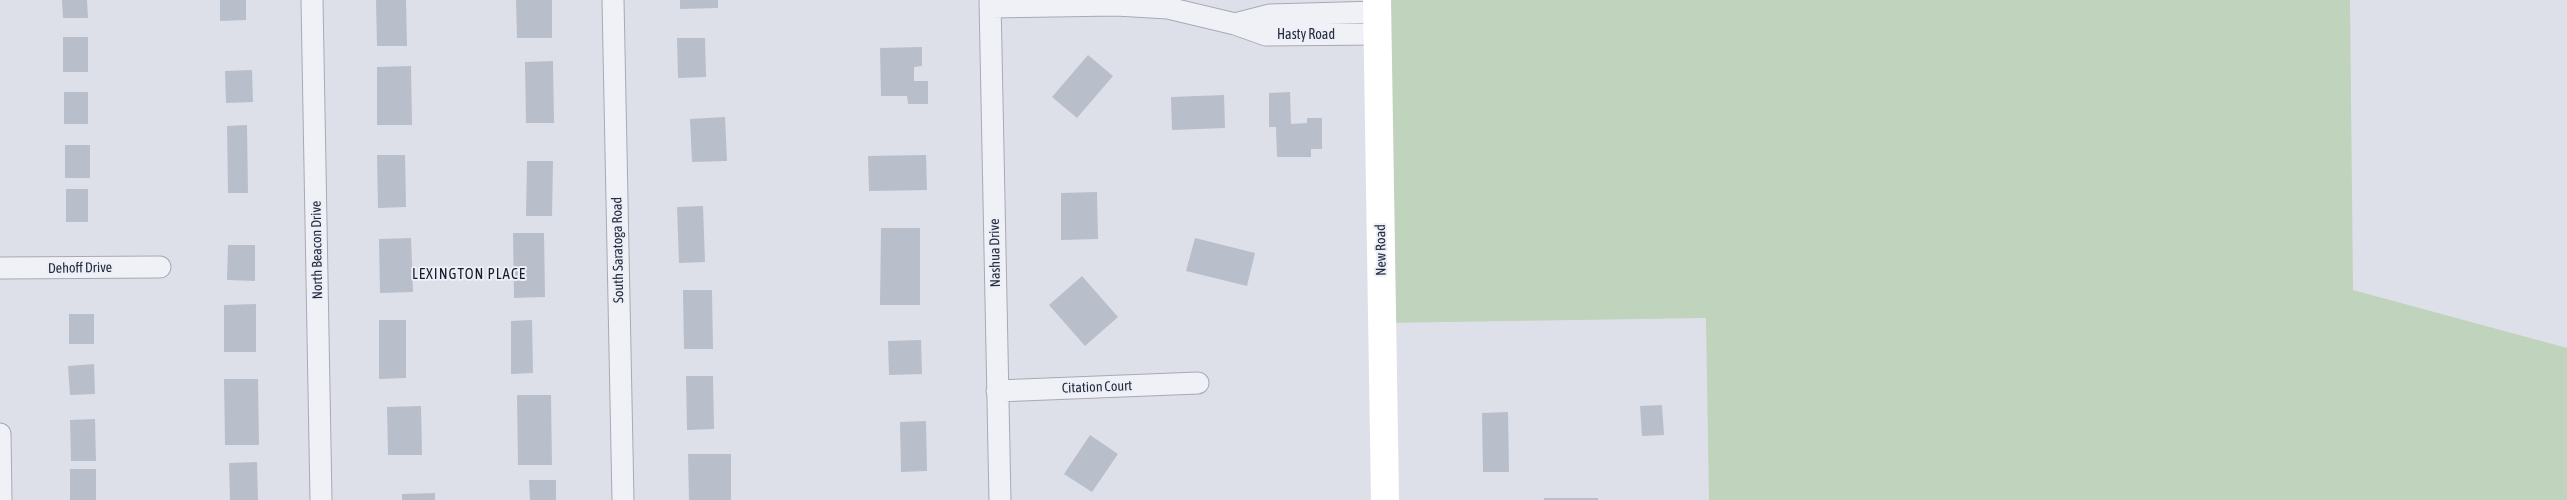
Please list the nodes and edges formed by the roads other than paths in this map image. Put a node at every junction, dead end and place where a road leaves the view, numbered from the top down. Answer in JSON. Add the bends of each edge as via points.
{"nodes":[{"id":1,"x":312,"y":0,"type":"edge"},
{"id":2,"x":613,"y":0,"type":"edge"},
{"id":3,"x":991,"y":3,"type":"edge"},
{"id":4,"x":1378,"y":16,"type":"edge"},
{"id":5,"x":160,"y":267,"type":"dead end"},
{"id":6,"x":0,"y":268,"type":"edge"},
{"id":7,"x":1198,"y":383,"type":"dead end"},
{"id":8,"x":998,"y":391,"type":"junction"},
{"id":9,"x":0,"y":434,"type":"edge"},
{"id":10,"x":1,"y":500,"type":"edge"},
{"id":11,"x":321,"y":500,"type":"edge"},
{"id":12,"x":623,"y":500,"type":"edge"},
{"id":13,"x":1000,"y":500,"type":"edge"},
{"id":14,"x":1385,"y":500,"type":"edge"}],
"edges":[{"from":1,"to":11,"type":"street","name":"North Beacon Drive"},
{"from":2,"to":12,"type":"street","name":"South Saratoga Road"},
{"from":3,"to":4,"type":"street","name":"Hasty Road","via":[[1168,8],[1235,24],[1270,15]]},
{"from":3,"to":8,"type":"street","name":"Nashua Drive"},
{"from":4,"to":14,"type":"street","name":"New Road"},
{"from":5,"to":6,"type":"street","name":"Dehoff Drive"},
{"from":7,"to":8,"type":"street","name":"Citation Court"},
{"from":8,"to":13,"type":"street","name":"Nashua Drive"},
{"from":9,"to":10,"type":"street"}]}
